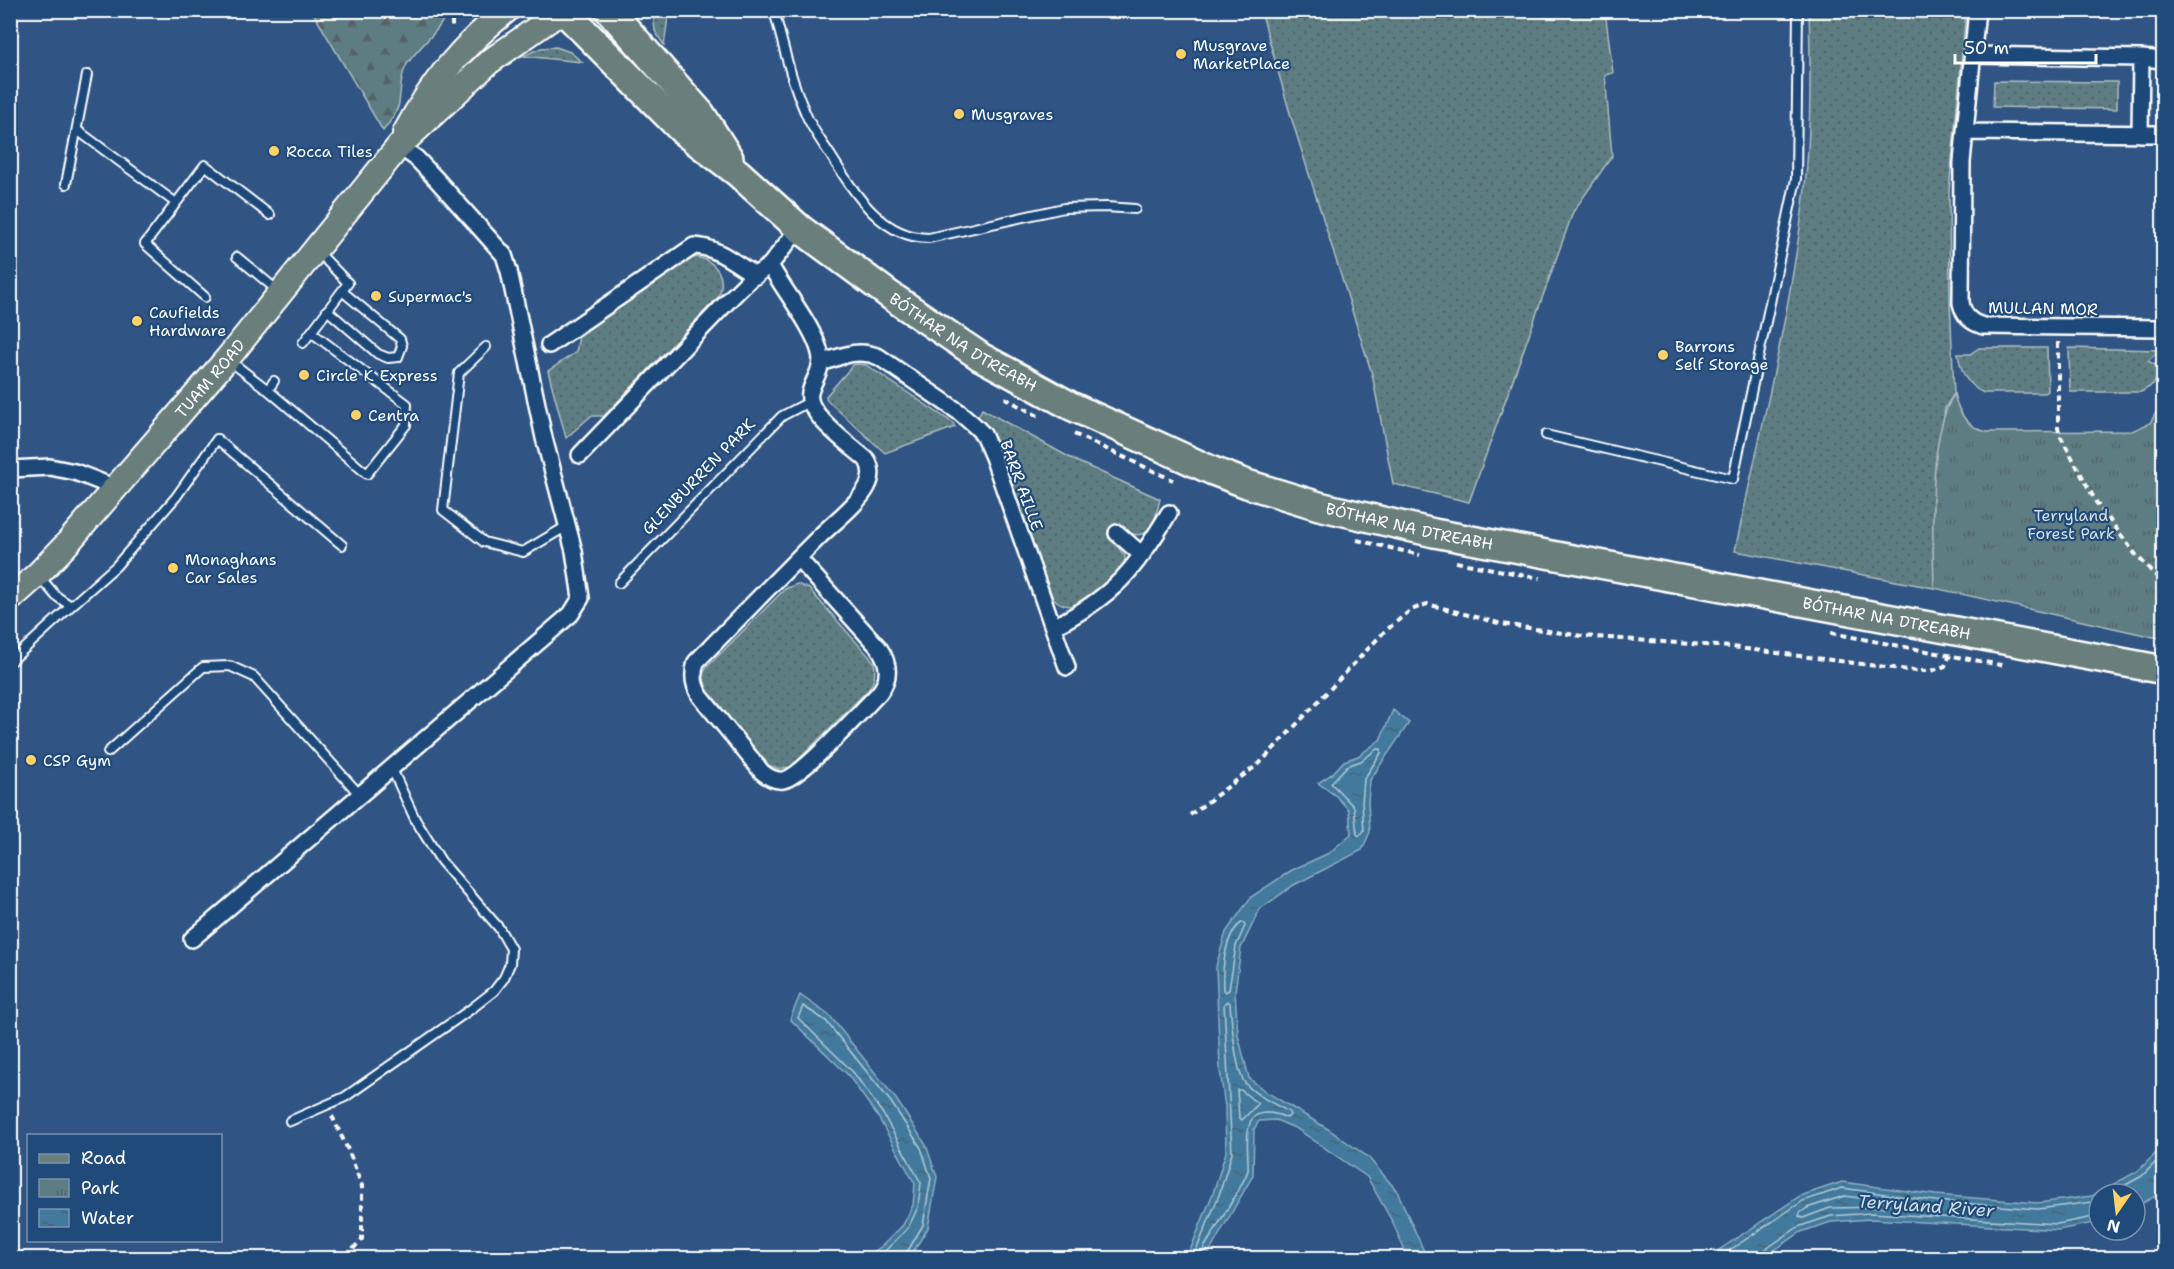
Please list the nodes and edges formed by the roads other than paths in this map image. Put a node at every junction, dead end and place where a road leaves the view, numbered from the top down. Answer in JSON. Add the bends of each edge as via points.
{"nodes":[{"id":1,"x":507,"y":10,"type":"edge"},
{"id":2,"x":609,"y":10,"type":"edge"},
{"id":3,"x":774,"y":10,"type":"edge"},
{"id":4,"x":1798,"y":10,"type":"edge"},
{"id":5,"x":1977,"y":10,"type":"edge"},
{"id":6,"x":563,"y":11,"type":"edge"},
{"id":7,"x":1973,"y":55,"type":"junction"},
{"id":8,"x":2141,"y":58,"type":"junction"},
{"id":9,"x":2163,"y":60,"type":"edge"},
{"id":10,"x":87,"y":75,"type":"dead end"},
{"id":11,"x":77,"y":130,"type":"junction"},
{"id":12,"x":1966,"y":132,"type":"junction"},
{"id":13,"x":2139,"y":134,"type":"junction"},
{"id":14,"x":2163,"y":135,"type":"edge"},
{"id":15,"x":399,"y":146,"type":"junction"},
{"id":16,"x":738,"y":172,"type":"junction"},
{"id":17,"x":66,"y":184,"type":"dead end"},
{"id":18,"x":176,"y":203,"type":"junction"},
{"id":19,"x":1134,"y":209,"type":"dead end"},
{"id":20,"x":270,"y":215,"type":"dead end"},
{"id":21,"x":799,"y":228,"type":"junction"},
{"id":22,"x":316,"y":250,"type":"junction"},
{"id":23,"x":237,"y":257,"type":"dead end"},
{"id":24,"x":770,"y":265,"type":"junction"},
{"id":25,"x":756,"y":276,"type":"junction"},
{"id":26,"x":342,"y":291,"type":"junction"},
{"id":27,"x":281,"y":293,"type":"junction"},
{"id":28,"x":205,"y":297,"type":"dead end"},
{"id":29,"x":327,"y":310,"type":"junction"},
{"id":30,"x":2163,"y":328,"type":"edge"},
{"id":31,"x":311,"y":332,"type":"junction"},
{"id":32,"x":303,"y":343,"type":"dead end"},
{"id":33,"x":549,"y":345,"type":"dead end"},
{"id":34,"x":486,"y":347,"type":"dead end"},
{"id":35,"x":227,"y":359,"type":"junction"},
{"id":36,"x":821,"y":363,"type":"junction"},
{"id":37,"x":274,"y":381,"type":"dead end"},
{"id":38,"x":268,"y":390,"type":"junction"},
{"id":39,"x":809,"y":402,"type":"junction"},
{"id":40,"x":1546,"y":435,"type":"dead end"},
{"id":41,"x":580,"y":455,"type":"dead end"},
{"id":42,"x":10,"y":469,"type":"edge"},
{"id":43,"x":116,"y":488,"type":"junction"},
{"id":44,"x":1169,"y":513,"type":"dead end"},
{"id":45,"x":567,"y":526,"type":"junction"},
{"id":46,"x":1117,"y":533,"type":"dead end"},
{"id":47,"x":342,"y":545,"type":"dead end"},
{"id":48,"x":1142,"y":555,"type":"junction"},
{"id":49,"x":798,"y":558,"type":"junction"},
{"id":50,"x":38,"y":574,"type":"junction"},
{"id":51,"x":619,"y":583,"type":"dead end"},
{"id":52,"x":10,"y":599,"type":"edge"},
{"id":53,"x":71,"y":606,"type":"junction"},
{"id":54,"x":1053,"y":627,"type":"junction"},
{"id":55,"x":10,"y":663,"type":"edge"},
{"id":56,"x":1067,"y":667,"type":"dead end"},
{"id":57,"x":2163,"y":670,"type":"edge"},
{"id":58,"x":108,"y":752,"type":"dead end"},
{"id":59,"x":392,"y":769,"type":"junction"},
{"id":60,"x":360,"y":795,"type":"junction"},
{"id":61,"x":192,"y":939,"type":"dead end"},
{"id":62,"x":290,"y":1121,"type":"dead end"}],
"edges":[{"from":1,"to":15,"type":"main road","name":"TUAM ROAD","via":[[455,57],[422,101]]},
{"from":2,"to":16,"type":"highway","name":"BÓTHAR NA DTREABH","via":[[701,114]]},
{"from":3,"to":19,"type":"lane","via":[[806,114],[869,211],[897,230],[915,238],[929,238],[1064,208]]},
{"from":4,"to":40,"type":"lane","via":[[1796,179],[1733,479]]},
{"from":5,"to":7,"type":"street","name":"MULLAN MOR"},
{"from":6,"to":15,"type":"main road","name":"TUAM ROAD","via":[[489,62]]},
{"from":6,"to":16,"type":"highway","name":"BÓTHAR NA DTREABH","via":[[684,132]]},
{"from":7,"to":8,"type":"street"},
{"from":7,"to":12,"type":"street","name":"MULLAN MOR"},
{"from":8,"to":9,"type":"street"},
{"from":8,"to":13,"type":"street"},
{"from":10,"to":11,"type":"lane"},
{"from":11,"to":17,"type":"lane"},
{"from":11,"to":18,"type":"lane"},
{"from":12,"to":13,"type":"street"},
{"from":12,"to":30,"type":"street","name":"MULLAN MOR","via":[[1962,162],[1961,303],[1971,321],[1983,326]]},
{"from":13,"to":14,"type":"street"},
{"from":15,"to":22,"type":"main road","name":"TUAM ROAD"},
{"from":15,"to":45,"type":"street","via":[[416,158],[504,255],[543,438]]},
{"from":16,"to":21,"type":"highway","name":"BÓTHAR NA DTREABH"},
{"from":18,"to":20,"type":"lane","via":[[205,165]]},
{"from":18,"to":28,"type":"lane","via":[[145,244]]},
{"from":21,"to":24,"type":"street"},
{"from":21,"to":57,"type":"highway","name":"BÓTHAR NA DTREABH","via":[[981,357],[1118,429],[1247,484],[1319,506],[1434,533]]},
{"from":22,"to":26,"type":"lane","via":[[348,283]]},
{"from":22,"to":27,"type":"main road","name":"TUAM ROAD"},
{"from":23,"to":27,"type":"lane"},
{"from":24,"to":25,"type":"street"},
{"from":24,"to":36,"type":"street","via":[[806,324],[820,351]]},
{"from":25,"to":33,"type":"street","via":[[721,254],[694,246]]},
{"from":25,"to":41,"type":"street","via":[[730,298]]},
{"from":26,"to":29,"type":"lane"},
{"from":26,"to":29,"type":"lane","via":[[399,339],[402,346],[398,357],[378,354]]},
{"from":27,"to":35,"type":"main road","name":"TUAM ROAD"},
{"from":29,"to":31,"type":"lane"},
{"from":31,"to":32,"type":"lane"},
{"from":31,"to":38,"type":"lane","via":[[407,404],[406,425],[367,474]]},
{"from":34,"to":45,"type":"lane","via":[[459,373],[443,510],[484,542],[523,552]]},
{"from":35,"to":38,"type":"lane"},
{"from":35,"to":43,"type":"main road","name":"TUAM ROAD"},
{"from":36,"to":39,"type":"street"},
{"from":36,"to":54,"type":"street","name":"BARR AILLE","via":[[851,352],[868,352],[959,412],[983,434]]},
{"from":37,"to":38,"type":"lane"},
{"from":39,"to":49,"type":"street","via":[[814,412],[867,460],[871,474],[863,494]]},
{"from":39,"to":51,"type":"lane","name":"GLENBURREN PARK","via":[[782,416]]},
{"from":42,"to":43,"type":"street","via":[[50,467]]},
{"from":43,"to":50,"type":"main road","name":"TUAM ROAD"},
{"from":44,"to":48,"type":"street"},
{"from":45,"to":59,"type":"street","via":[[581,598],[571,614]]},
{"from":46,"to":48,"type":"street"},
{"from":47,"to":53,"type":"lane","via":[[217,439],[176,497],[116,566]]},
{"from":48,"to":54,"type":"street","via":[[1100,600]]},
{"from":49,"to":49,"type":"street","via":[[696,662],[693,671],[696,690],[762,772],[785,780],[801,770],[879,693],[887,676],[886,659],[879,648]]},
{"from":50,"to":52,"type":"main road","name":"TUAM ROAD"},
{"from":50,"to":53,"type":"lane","via":[[56,596]]},
{"from":53,"to":55,"type":"lane"},
{"from":54,"to":56,"type":"street","name":"BARR AILLE"},
{"from":58,"to":60,"type":"lane","via":[[203,667],[230,666],[254,677]]},
{"from":59,"to":60,"type":"street"},
{"from":59,"to":62,"type":"lane","via":[[415,819],[441,861],[499,927],[511,949],[510,964],[494,990],[471,1009],[345,1097]]},
{"from":60,"to":61,"type":"street"}]}
